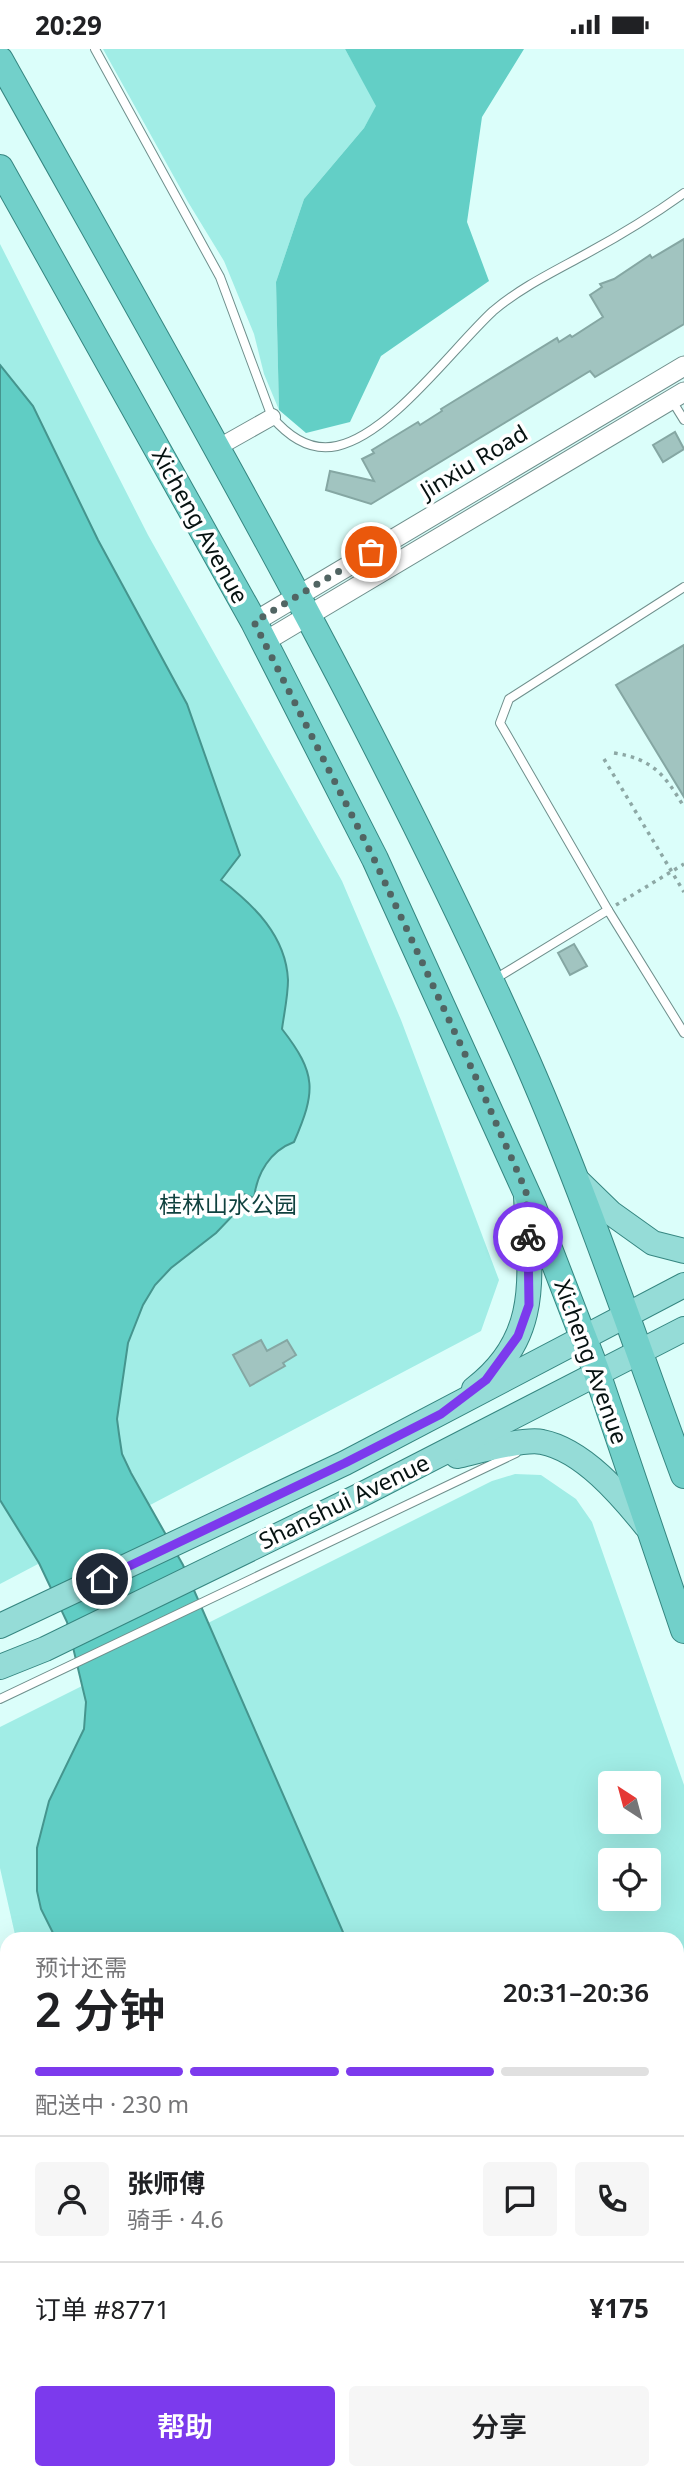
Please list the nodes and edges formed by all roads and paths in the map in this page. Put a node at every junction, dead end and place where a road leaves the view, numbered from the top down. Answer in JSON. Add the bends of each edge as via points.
{"nodes":[{"id":1,"x":95,"y":49,"type":"edge"},
{"id":2,"x":0,"y":60,"type":"edge"},
{"id":3,"x":0,"y":168,"type":"edge"},
{"id":4,"x":684,"y":193,"type":"edge"},
{"id":5,"x":684,"y":366,"type":"edge"},
{"id":6,"x":678,"y":396,"type":"edge"},
{"id":7,"x":272,"y":417,"type":"junction"},
{"id":8,"x":684,"y":420,"type":"edge"},
{"id":9,"x":217,"y":448,"type":"junction"},
{"id":10,"x":684,"y":587,"type":"edge"},
{"id":11,"x":304,"y":605,"type":"junction"},
{"id":12,"x":259,"y":632,"type":"junction"},
{"id":13,"x":614,"y":753,"type":"dead end"},
{"id":14,"x":604,"y":759,"type":"dead end"},
{"id":15,"x":684,"y":807,"type":"edge"},
{"id":16,"x":684,"y":864,"type":"edge"},
{"id":17,"x":672,"y":872,"type":"junction"},
{"id":18,"x":684,"y":892,"type":"edge"},
{"id":19,"x":608,"y":910,"type":"junction"},
{"id":20,"x":489,"y":982,"type":"junction"},
{"id":21,"x":684,"y":1033,"type":"edge"},
{"id":22,"x":576,"y":1179,"type":"junction"},
{"id":23,"x":526,"y":1191,"type":"junction"},
{"id":24,"x":684,"y":1251,"type":"edge"},
{"id":25,"x":684,"y":1285,"type":"edge"},
{"id":26,"x":626,"y":1317,"type":"junction"},
{"id":27,"x":684,"y":1329,"type":"edge"},
{"id":28,"x":584,"y":1340,"type":"junction"},
{"id":29,"x":639,"y":1352,"type":"junction"},
{"id":30,"x":597,"y":1373,"type":"junction"},
{"id":31,"x":441,"y":1414,"type":"junction"},
{"id":32,"x":541,"y":1441,"type":"junction"},
{"id":33,"x":422,"y":1464,"type":"junction"},
{"id":34,"x":684,"y":1475,"type":"edge"},
{"id":35,"x":651,"y":1533,"type":"junction"},
{"id":36,"x":0,"y":1626,"type":"edge"},
{"id":37,"x":684,"y":1630,"type":"edge"},
{"id":38,"x":0,"y":1668,"type":"edge"},
{"id":39,"x":0,"y":1699,"type":"edge"}],
"edges":[{"from":1,"to":7,"type":"lane","via":[[220,277]]},
{"from":2,"to":9,"type":"highway"},
{"from":3,"to":12,"type":"highway","name":"Xicheng Avenue"},
{"from":4,"to":7,"type":"lane","via":[[644,222],[514,295],[386,419],[353,439],[339,446],[314,447],[286,433]]},
{"from":5,"to":11,"type":"street","name":"Jinxiu Road"},
{"from":6,"to":8,"type":"lane"},
{"from":6,"to":11,"type":"street","name":"Jinxiu Road"},
{"from":7,"to":9,"type":"street"},
{"from":9,"to":11,"type":"highway"},
{"from":10,"to":19,"type":"lane","via":[[509,699],[500,723]]},
{"from":11,"to":12,"type":"street","name":"Jinxiu Road"},
{"from":11,"to":20,"type":"highway"},
{"from":12,"to":23,"type":"highway","name":"Xicheng Avenue","via":[[374,859]]},
{"from":13,"to":15,"type":"path","via":[[651,764]]},
{"from":14,"to":17,"type":"path"},
{"from":16,"to":17,"type":"path"},
{"from":17,"to":18,"type":"path"},
{"from":17,"to":19,"type":"path"},
{"from":19,"to":20,"type":"lane"},
{"from":19,"to":21,"type":"lane"},
{"from":20,"to":22,"type":"highway"},
{"from":22,"to":24,"type":"main road","via":[[611,1213],[653,1243]]},
{"from":22,"to":26,"type":"highway"},
{"from":23,"to":28,"type":"highway","name":"Xicheng Avenue"},
{"from":23,"to":31,"type":"main road","via":[[529,1305],[518,1336],[486,1380]]},
{"from":25,"to":26,"type":"main road","name":"Shanshui Avenue"},
{"from":26,"to":28,"type":"main road","name":"Shanshui Avenue"},
{"from":26,"to":29,"type":"highway"},
{"from":27,"to":29,"type":"main road","name":"Shanshui Avenue"},
{"from":28,"to":30,"type":"highway","name":"Xicheng Avenue"},
{"from":28,"to":31,"type":"main road","name":"Shanshui Avenue"},
{"from":29,"to":30,"type":"main road","name":"Shanshui Avenue"},
{"from":29,"to":34,"type":"highway"},
{"from":30,"to":33,"type":"main road","name":"Shanshui Avenue"},
{"from":30,"to":35,"type":"highway","name":"Xicheng Avenue"},
{"from":31,"to":36,"type":"main road","name":"Shanshui Avenue"},
{"from":32,"to":33,"type":"main road"},
{"from":32,"to":35,"type":"main road","via":[[583,1460],[624,1498]]},
{"from":32,"to":39,"type":"lane"},
{"from":33,"to":38,"type":"main road","name":"Shanshui Avenue"},
{"from":35,"to":37,"type":"highway","name":"Xicheng Avenue"}]}
